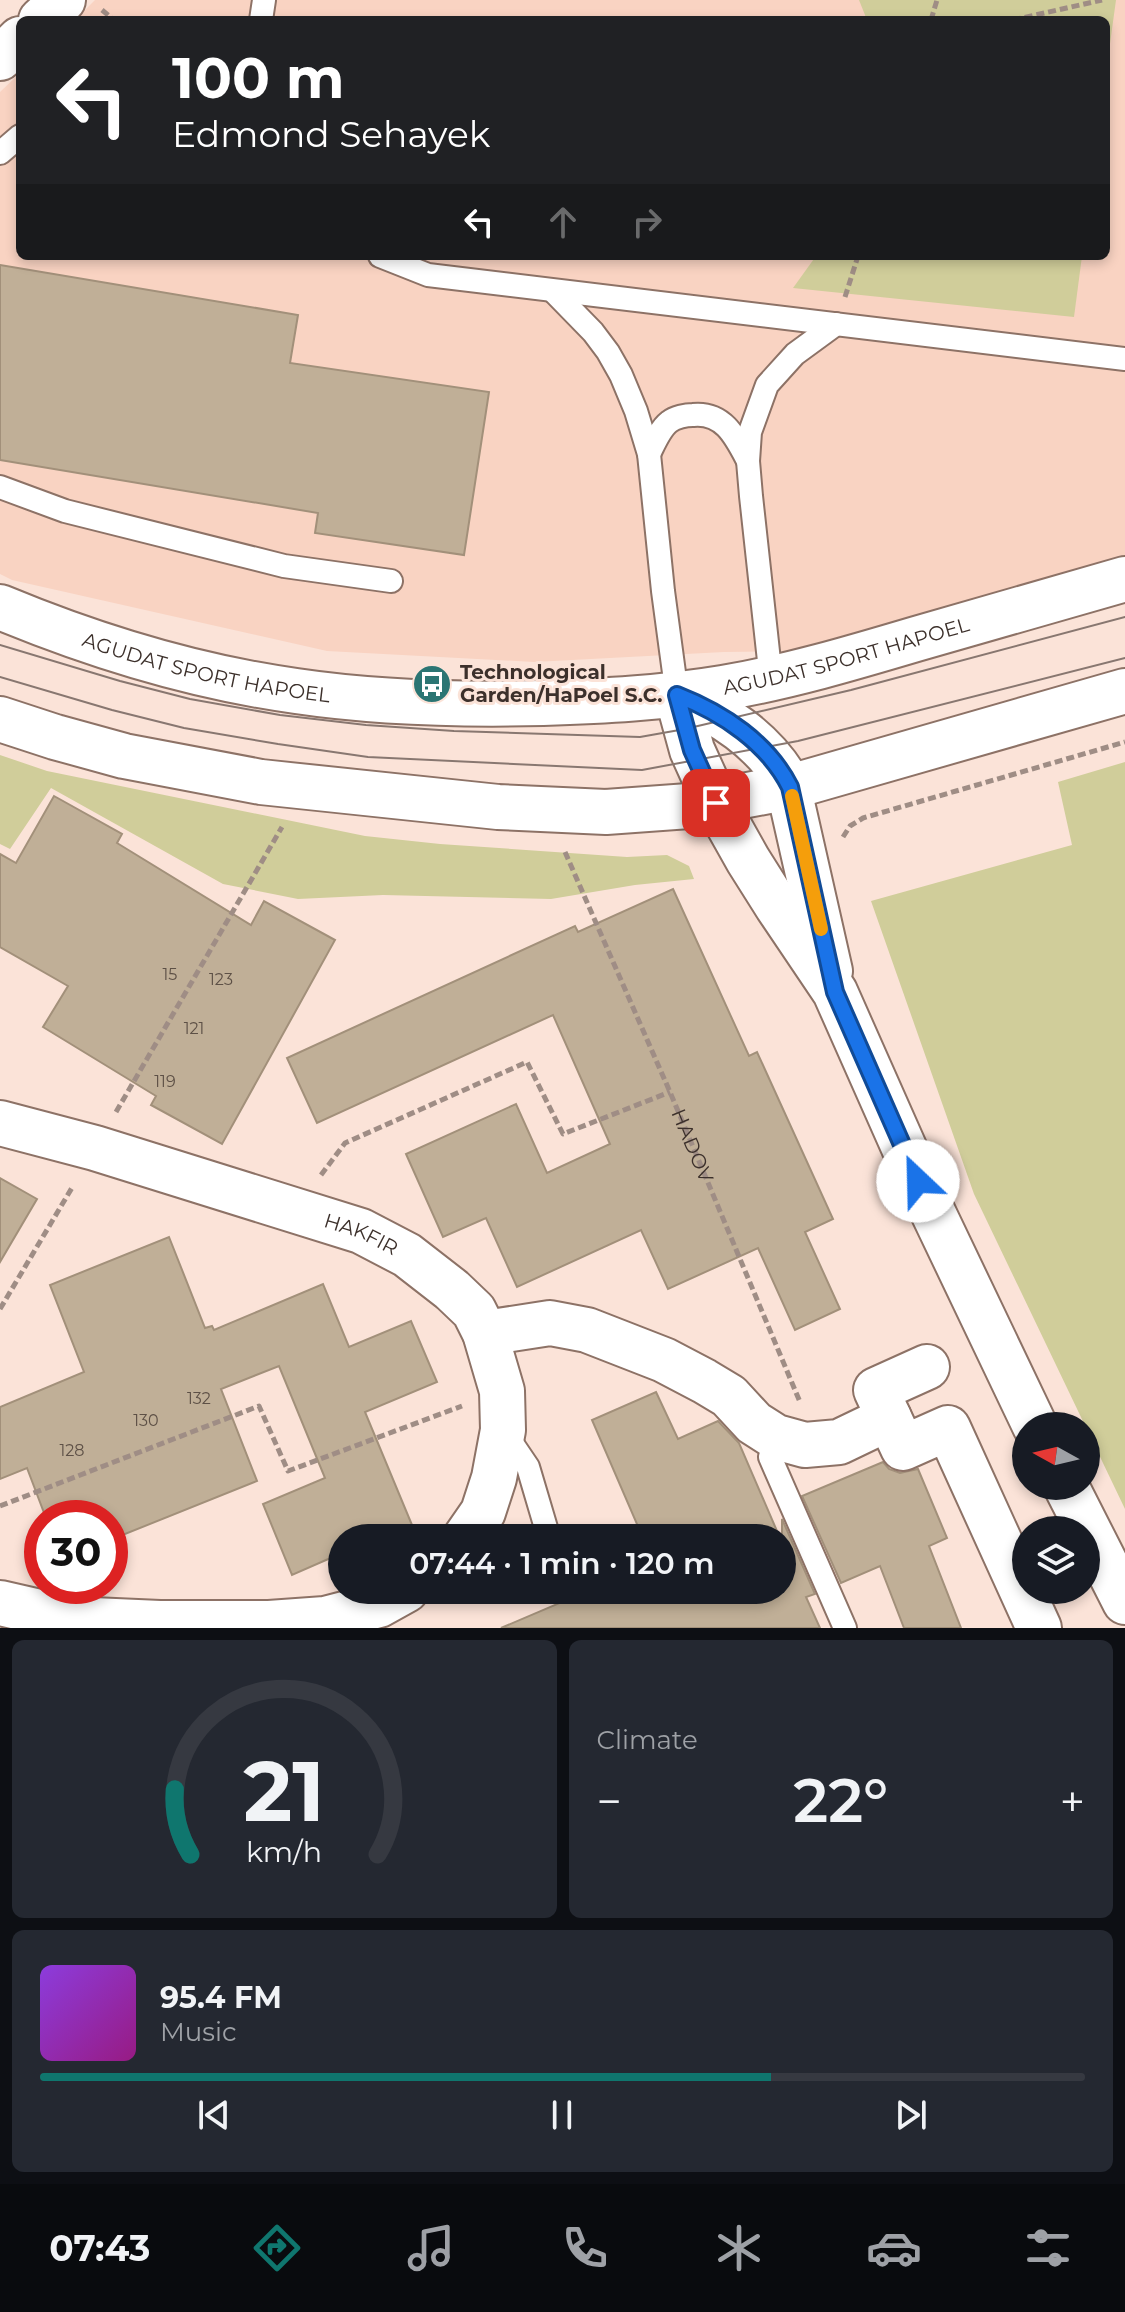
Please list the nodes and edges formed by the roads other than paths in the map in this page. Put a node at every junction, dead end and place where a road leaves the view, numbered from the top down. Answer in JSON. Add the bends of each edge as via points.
{"nodes":[{"id":1,"x":82,"y":5,"type":"edge"},
{"id":2,"x":52,"y":16,"type":"edge"},
{"id":3,"x":16,"y":43,"type":"edge"},
{"id":4,"x":0,"y":58,"type":"edge"},
{"id":5,"x":390,"y":260,"type":"edge"},
{"id":6,"x":553,"y":291,"type":"junction"},
{"id":7,"x":836,"y":324,"type":"junction"},
{"id":8,"x":1125,"y":359,"type":"edge"},
{"id":9,"x":649,"y":454,"type":"junction"},
{"id":10,"x":748,"y":461,"type":"junction"},
{"id":11,"x":0,"y":487,"type":"edge"},
{"id":12,"x":1125,"y":579,"type":"edge"},
{"id":13,"x":391,"y":581,"type":"dead end"},
{"id":14,"x":0,"y":607,"type":"edge"},
{"id":15,"x":771,"y":679,"type":"junction"},
{"id":16,"x":1125,"y":691,"type":"edge"},
{"id":17,"x":677,"y":695,"type":"junction"},
{"id":18,"x":0,"y":719,"type":"edge"},
{"id":19,"x":790,"y":787,"type":"junction"},
{"id":20,"x":716,"y":803,"type":"junction"},
{"id":21,"x":835,"y":992,"type":"junction"},
{"id":22,"x":0,"y":1123,"type":"edge"},
{"id":23,"x":485,"y":1333,"type":"junction"},
{"id":24,"x":927,"y":1367,"type":"dead end"},
{"id":25,"x":502,"y":1410,"type":"junction"},
{"id":26,"x":1028,"y":1412,"type":"edge"},
{"id":27,"x":889,"y":1418,"type":"junction"},
{"id":28,"x":776,"y":1437,"type":"junction"},
{"id":29,"x":1073,"y":1500,"type":"edge"},
{"id":30,"x":475,"y":1524,"type":"edge"},
{"id":31,"x":545,"y":1524,"type":"edge"},
{"id":32,"x":1125,"y":1602,"type":"edge"},
{"id":33,"x":0,"y":1603,"type":"edge"},
{"id":34,"x":381,"y":1604,"type":"edge"},
{"id":35,"x":845,"y":1628,"type":"edge"},
{"id":36,"x":1039,"y":1628,"type":"edge"}],
"edges":[{"from":1,"to":2,"type":"street"},
{"from":3,"to":4,"type":"street"},
{"from":5,"to":6,"type":"lane","via":[[428,275]]},
{"from":6,"to":7,"type":"lane"},
{"from":6,"to":9,"type":"lane","via":[[608,352]]},
{"from":7,"to":8,"type":"lane"},
{"from":7,"to":10,"type":"lane","via":[[795,354],[767,385],[750,432]]},
{"from":9,"to":10,"type":"lane","via":[[669,422],[702,414],[721,421],[734,434]]},
{"from":9,"to":17,"type":"lane"},
{"from":10,"to":15,"type":"lane"},
{"from":11,"to":13,"type":"lane","via":[[65,511],[284,566]]},
{"from":12,"to":15,"type":"street","name":"AGUDAT SPORT HAPOEL"},
{"from":14,"to":17,"type":"street","name":"AGUDAT SPORT HAPOEL","via":[[120,650],[294,691],[473,704]]},
{"from":15,"to":17,"type":"street","name":"AGUDAT SPORT HAPOEL"},
{"from":16,"to":19,"type":"street"},
{"from":17,"to":19,"type":"street","via":[[753,740]]},
{"from":17,"to":20,"type":"street","via":[[692,750]]},
{"from":18,"to":20,"type":"street","via":[[124,756],[317,790],[579,811]]},
{"from":19,"to":20,"type":"street"},
{"from":19,"to":21,"type":"street"},
{"from":20,"to":21,"type":"street"},
{"from":21,"to":26,"type":"street"},
{"from":22,"to":23,"type":"street","name":"HAKFIR","via":[[361,1231],[407,1255],[452,1290],[474,1311]]},
{"from":23,"to":25,"type":"street","name":"HAKFIR"},
{"from":23,"to":28,"type":"street","via":[[550,1323],[587,1330],[704,1381]]},
{"from":24,"to":27,"type":"street","via":[[876,1390]]},
{"from":25,"to":30,"type":"street","name":"HAKFIR","via":[[494,1478]]},
{"from":25,"to":31,"type":"lane","via":[[528,1467]]},
{"from":27,"to":28,"type":"street","via":[[819,1446]]},
{"from":27,"to":36,"type":"street","via":[[903,1448],[948,1428]]},
{"from":28,"to":35,"type":"lane","via":[[770,1457]]},
{"from":29,"to":32,"type":"street"},
{"from":33,"to":34,"type":"street","via":[[70,1619],[269,1623],[325,1619]]}]}
